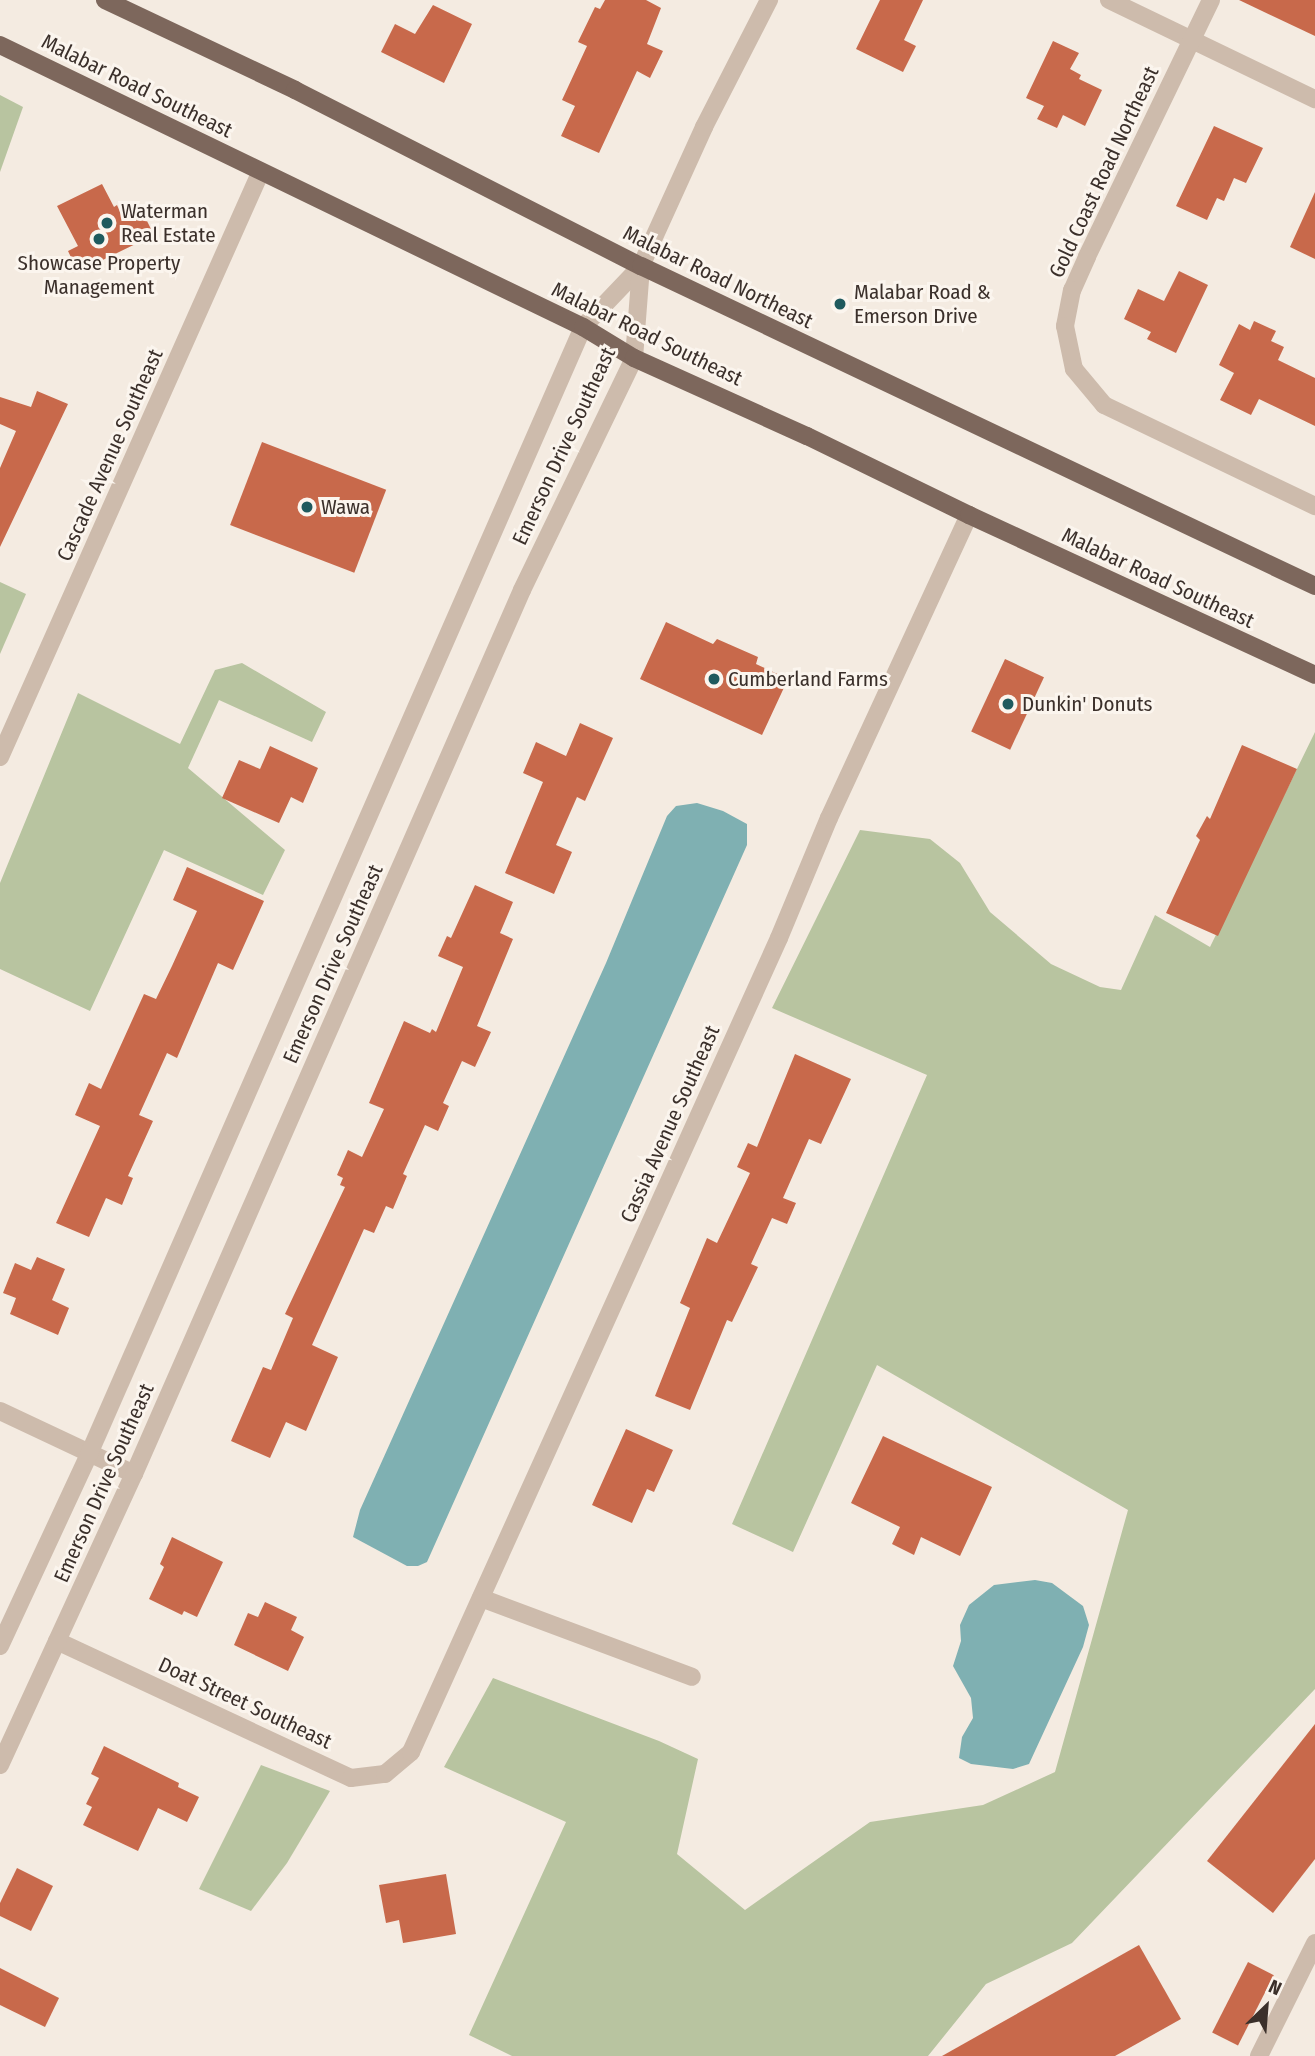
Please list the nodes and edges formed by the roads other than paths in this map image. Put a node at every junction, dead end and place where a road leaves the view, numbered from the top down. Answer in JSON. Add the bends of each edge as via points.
{"nodes":[{"id":1,"x":105,"y":0,"type":"edge"},
{"id":2,"x":769,"y":0,"type":"edge"},
{"id":3,"x":1109,"y":0,"type":"edge"},
{"id":4,"x":1211,"y":0,"type":"edge"},
{"id":5,"x":1192,"y":39,"type":"junction"},
{"id":6,"x":0,"y":45,"type":"edge"},
{"id":7,"x":1315,"y":99,"type":"edge"},
{"id":8,"x":261,"y":172,"type":"junction"},
{"id":9,"x":640,"y":266,"type":"junction"},
{"id":10,"x":583,"y":327,"type":"junction"},
{"id":11,"x":634,"y":358,"type":"junction"},
{"id":12,"x":1315,"y":506,"type":"edge"},
{"id":13,"x":969,"y":515,"type":"junction"},
{"id":14,"x":1315,"y":586,"type":"edge"},
{"id":15,"x":1315,"y":675,"type":"edge"},
{"id":16,"x":0,"y":757,"type":"edge"},
{"id":17,"x":0,"y":1411,"type":"edge"},
{"id":18,"x":89,"y":1454,"type":"junction"},
{"id":19,"x":134,"y":1474,"type":"junction"},
{"id":20,"x":481,"y":1598,"type":"junction"},
{"id":21,"x":57,"y":1641,"type":"junction"},
{"id":22,"x":0,"y":1647,"type":"edge"},
{"id":23,"x":692,"y":1676,"type":"dead end"},
{"id":24,"x":411,"y":1752,"type":"joint"},
{"id":25,"x":0,"y":1765,"type":"edge"},
{"id":26,"x":1315,"y":1943,"type":"edge"},
{"id":27,"x":1259,"y":2056,"type":"edge"}],
"edges":[{"from":1,"to":9,"type":"main road","name":"Malabar Road Northeast","via":[[295,90]]},
{"from":2,"to":9,"type":"street"},
{"from":3,"to":5,"type":"street"},
{"from":4,"to":5,"type":"street","name":"Gold Coast Road Northeast"},
{"from":5,"to":7,"type":"street"},
{"from":5,"to":12,"type":"street","name":"Gold Coast Road Northeast","via":[[1072,290],[1065,326],[1074,369],[1104,405]]},
{"from":6,"to":8,"type":"main road","name":"Malabar Road Southeast"},
{"from":8,"to":10,"type":"main road","name":"Malabar Road Southeast"},
{"from":8,"to":16,"type":"street","name":"Cascade Avenue Southeast"},
{"from":9,"to":10,"type":"street","name":"Emerson Drive Southeast"},
{"from":9,"to":11,"type":"street","name":"Emerson Drive Southeast"},
{"from":9,"to":14,"type":"main road","name":"Malabar Road Northeast"},
{"from":10,"to":11,"type":"main road","name":"Malabar Road Southeast"},
{"from":10,"to":18,"type":"street","name":"Emerson Drive Southeast"},
{"from":11,"to":13,"type":"main road","name":"Malabar Road Southeast"},
{"from":11,"to":19,"type":"street","name":"Emerson Drive Southeast","via":[[522,590]]},
{"from":13,"to":15,"type":"main road","name":"Malabar Road Southeast"},
{"from":13,"to":20,"type":"street","name":"Cassia Avenue Southeast"},
{"from":17,"to":18,"type":"street"},
{"from":18,"to":19,"type":"street"},
{"from":18,"to":22,"type":"street","name":"Emerson Drive Southeast"},
{"from":19,"to":21,"type":"street","name":"Emerson Drive Southeast"},
{"from":20,"to":23,"type":"street"},
{"from":20,"to":24,"type":"street","name":"Cassia Avenue Southeast"},
{"from":21,"to":24,"type":"street","name":"Doat Street Southeast","via":[[351,1778],[385,1774]]},
{"from":21,"to":25,"type":"street","name":"Emerson Drive Southeast"},
{"from":26,"to":27,"type":"street"}]}
